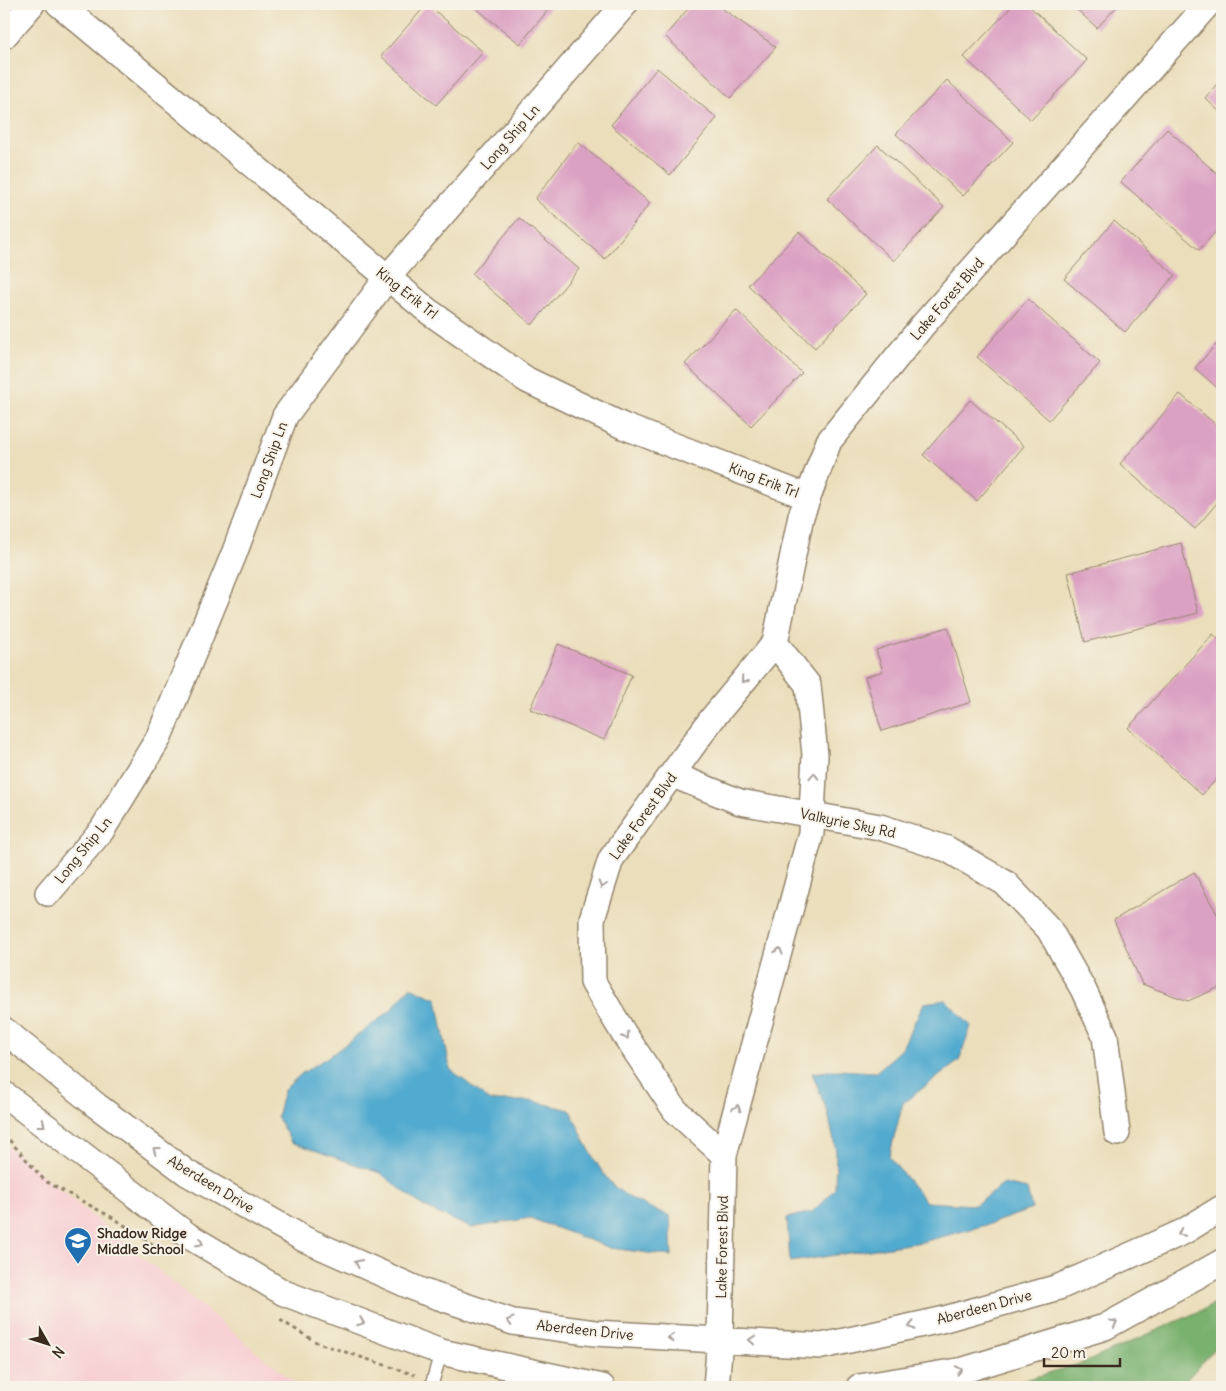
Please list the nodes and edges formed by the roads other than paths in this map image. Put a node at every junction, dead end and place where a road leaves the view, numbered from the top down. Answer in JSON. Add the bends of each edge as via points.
{"nodes":[{"id":1,"x":32,"y":4,"type":"edge"},
{"id":2,"x":59,"y":4,"type":"edge"},
{"id":3,"x":625,"y":4,"type":"edge"},
{"id":4,"x":1208,"y":4,"type":"edge"},
{"id":5,"x":4,"y":36,"type":"edge"},
{"id":6,"x":387,"y":278,"type":"junction"},
{"id":7,"x":808,"y":497,"type":"junction"},
{"id":8,"x":775,"y":642,"type":"junction"},
{"id":9,"x":673,"y":775,"type":"junction"},
{"id":10,"x":812,"y":815,"type":"junction"},
{"id":11,"x":48,"y":893,"type":"dead end"},
{"id":12,"x":4,"y":1030,"type":"edge"},
{"id":13,"x":4,"y":1094,"type":"edge"},
{"id":14,"x":1117,"y":1133,"type":"dead end"},
{"id":15,"x":724,"y":1155,"type":"junction"},
{"id":16,"x":1222,"y":1208,"type":"edge"},
{"id":17,"x":1222,"y":1262,"type":"edge"},
{"id":18,"x":720,"y":1339,"type":"junction"},
{"id":19,"x":441,"y":1352,"type":"junction"},
{"id":20,"x":431,"y":1387,"type":"edge"},
{"id":21,"x":602,"y":1387,"type":"edge"},
{"id":22,"x":716,"y":1387,"type":"edge"},
{"id":23,"x":859,"y":1387,"type":"edge"}],
"edges":[{"from":1,"to":5,"type":"street"},
{"from":2,"to":6,"type":"street","name":"King Erik Trl"},
{"from":3,"to":6,"type":"street","name":"Long Ship Ln"},
{"from":4,"to":7,"type":"street","name":"Lake Forest Blvd","via":[[923,325],[854,410],[829,441]]},
{"from":6,"to":7,"type":"street","name":"King Erik Trl","via":[[428,311],[527,380],[623,426]]},
{"from":6,"to":11,"type":"street","name":"Long Ship Ln","via":[[285,416],[234,554],[158,739],[102,830]]},
{"from":7,"to":8,"type":"street","name":"Lake Forest Blvd"},
{"from":8,"to":9,"type":"street","name":"Lake Forest Blvd","one_way":true,"via":[[711,720]]},
{"from":10,"to":8,"type":"street","name":"Lake Forest Blvd","one_way":true,"via":[[815,754],[808,686]]},
{"from":9,"to":10,"type":"street","name":"Valkyrie Sky Rd","via":[[740,802]]},
{"from":9,"to":15,"type":"street","name":"Lake Forest Blvd","one_way":true,"via":[[611,859],[592,919],[593,982],[675,1110]]},
{"from":10,"to":14,"type":"street","name":"Valkyrie Sky Rd","via":[[880,827],[948,849],[1005,883],[1018,896],[1049,929],[1105,1036]]},
{"from":15,"to":10,"type":"street","name":"Lake Forest Blvd","one_way":true,"via":[[811,833]]},
{"from":18,"to":12,"type":"street","name":"Aberdeen Drive","one_way":true,"via":[[596,1333],[513,1322],[421,1291],[304,1239],[187,1172],[97,1106]]},
{"from":13,"to":19,"type":"street","one_way":true,"via":[[187,1235],[284,1293]]},
{"from":15,"to":18,"type":"street","name":"Lake Forest Blvd"},
{"from":16,"to":18,"type":"street","name":"Aberdeen Drive","one_way":true,"via":[[1183,1232],[1059,1287],[941,1320],[822,1346]]},
{"from":23,"to":17,"type":"street","one_way":true,"via":[[964,1370],[1105,1327]]},
{"from":18,"to":22,"type":"street","name":"Lake Forest Blvd"},
{"from":19,"to":20,"type":"lane"},
{"from":19,"to":21,"type":"street"}]}
